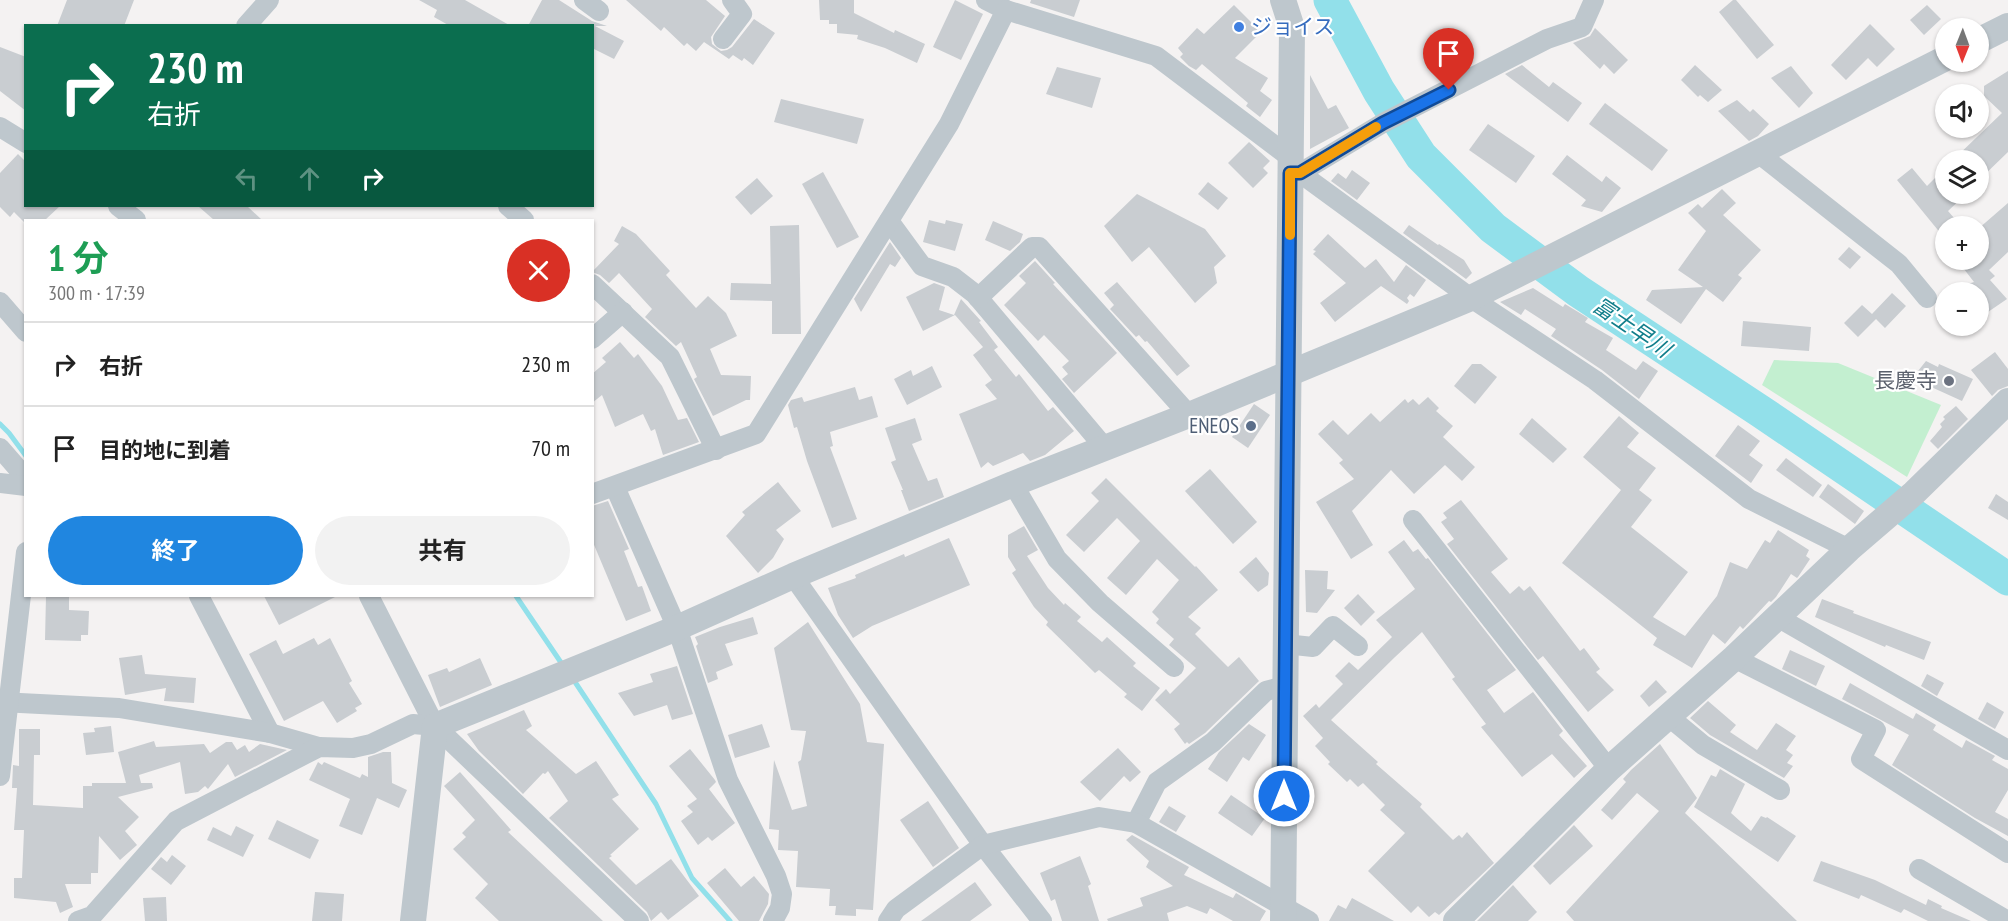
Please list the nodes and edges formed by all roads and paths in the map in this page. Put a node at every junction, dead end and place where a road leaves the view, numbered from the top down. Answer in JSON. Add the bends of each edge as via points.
{"nodes":[{"id":1,"x":269,"y":0,"type":"edge"},
{"id":2,"x":732,"y":0,"type":"edge"},
{"id":3,"x":986,"y":0,"type":"edge"},
{"id":4,"x":1282,"y":0,"type":"edge"},
{"id":5,"x":1594,"y":0,"type":"edge"},
{"id":6,"x":1006,"y":10,"type":"junction"},
{"id":7,"x":248,"y":24,"type":"edge"},
{"id":8,"x":2008,"y":26,"type":"edge"},
{"id":9,"x":1989,"y":36,"type":"edge"},
{"id":10,"x":723,"y":39,"type":"dead end"},
{"id":11,"x":1935,"y":64,"type":"edge"},
{"id":12,"x":0,"y":127,"type":"edge"},
{"id":13,"x":24,"y":142,"type":"edge"},
{"id":14,"x":1758,"y":153,"type":"junction"},
{"id":15,"x":1294,"y":168,"type":"junction"},
{"id":16,"x":119,"y":207,"type":"edge"},
{"id":17,"x":509,"y":207,"type":"edge"},
{"id":18,"x":135,"y":219,"type":"edge"},
{"id":19,"x":523,"y":219,"type":"edge"},
{"id":20,"x":890,"y":221,"type":"junction"},
{"id":21,"x":594,"y":286,"type":"edge"},
{"id":22,"x":978,"y":298,"type":"junction"},
{"id":23,"x":1471,"y":298,"type":"junction"},
{"id":24,"x":1927,"y":298,"type":"dead end"},
{"id":25,"x":0,"y":302,"type":"edge"},
{"id":26,"x":622,"y":312,"type":"junction"},
{"id":27,"x":24,"y":331,"type":"edge"},
{"id":28,"x":594,"y":337,"type":"edge"},
{"id":29,"x":1288,"y":374,"type":"junction"},
{"id":30,"x":2008,"y":401,"type":"edge"},
{"id":31,"x":1189,"y":415,"type":"junction"},
{"id":32,"x":0,"y":447,"type":"edge"},
{"id":33,"x":1105,"y":448,"type":"junction"},
{"id":34,"x":716,"y":450,"type":"junction"},
{"id":35,"x":24,"y":476,"type":"edge"},
{"id":36,"x":0,"y":483,"type":"edge"},
{"id":37,"x":1014,"y":484,"type":"junction"},
{"id":38,"x":24,"y":486,"type":"edge"},
{"id":39,"x":615,"y":487,"type":"junction"},
{"id":40,"x":594,"y":493,"type":"edge"},
{"id":41,"x":1413,"y":520,"type":"dead end"},
{"id":42,"x":1850,"y":549,"type":"junction"},
{"id":43,"x":24,"y":566,"type":"edge"},
{"id":44,"x":793,"y":576,"type":"junction"},
{"id":45,"x":200,"y":597,"type":"edge"},
{"id":46,"x":370,"y":597,"type":"edge"},
{"id":47,"x":1776,"y":617,"type":"junction"},
{"id":48,"x":677,"y":628,"type":"junction"},
{"id":49,"x":1285,"y":644,"type":"junction"},
{"id":50,"x":1358,"y":646,"type":"dead end"},
{"id":51,"x":1734,"y":658,"type":"junction"},
{"id":52,"x":1174,"y":667,"type":"dead end"},
{"id":53,"x":1285,"y":686,"type":"junction"},
{"id":54,"x":4,"y":703,"type":"edge"},
{"id":55,"x":1668,"y":716,"type":"junction"},
{"id":56,"x":435,"y":726,"type":"junction"},
{"id":57,"x":270,"y":733,"type":"junction"},
{"id":58,"x":319,"y":747,"type":"junction"},
{"id":59,"x":2008,"y":750,"type":"edge"},
{"id":60,"x":1609,"y":769,"type":"junction"},
{"id":61,"x":0,"y":777,"type":"edge"},
{"id":62,"x":1780,"y":790,"type":"dead end"},
{"id":63,"x":1136,"y":824,"type":"junction"},
{"id":64,"x":983,"y":845,"type":"junction"},
{"id":65,"x":2008,"y":853,"type":"edge"},
{"id":66,"x":1919,"y":869,"type":"dead end"},
{"id":67,"x":1283,"y":913,"type":"edge"},
{"id":68,"x":78,"y":921,"type":"edge"},
{"id":69,"x":413,"y":921,"type":"edge"},
{"id":70,"x":639,"y":921,"type":"edge"},
{"id":71,"x":773,"y":921,"type":"edge"},
{"id":72,"x":888,"y":921,"type":"edge"},
{"id":73,"x":1042,"y":921,"type":"edge"},
{"id":74,"x":1309,"y":921,"type":"edge"},
{"id":75,"x":1456,"y":921,"type":"edge"},
{"id":76,"x":2008,"y":921,"type":"edge"}],
"edges":[{"from":1,"to":7,"type":"street"},
{"from":2,"to":10,"type":"street","via":[[742,14]]},
{"from":3,"to":6,"type":"street"},
{"from":4,"to":15,"type":"street","via":[[1292,28]]},
{"from":5,"to":15,"type":"street","via":[[1582,27],[1546,39]]},
{"from":6,"to":15,"type":"street","via":[[1155,56]]},
{"from":6,"to":20,"type":"street","via":[[949,124]]},
{"from":8,"to":9,"type":"street"},
{"from":11,"to":14,"type":"street"},
{"from":12,"to":13,"type":"street"},
{"from":14,"to":23,"type":"street"},
{"from":14,"to":24,"type":"street","via":[[1899,264]]},
{"from":15,"to":23,"type":"street"},
{"from":15,"to":29,"type":"street"},
{"from":16,"to":18,"type":"street"},
{"from":17,"to":19,"type":"street"},
{"from":20,"to":22,"type":"street","via":[[922,266],[953,277]]},
{"from":20,"to":34,"type":"street","via":[[756,434]]},
{"from":21,"to":26,"type":"street"},
{"from":22,"to":31,"type":"street","via":[[1032,247],[1040,247]]},
{"from":22,"to":33,"type":"street"},
{"from":23,"to":29,"type":"street"},
{"from":23,"to":42,"type":"street","via":[[1595,380],[1749,499]]},
{"from":25,"to":27,"type":"street"},
{"from":26,"to":28,"type":"street"},
{"from":26,"to":34,"type":"street","via":[[670,357]]},
{"from":29,"to":31,"type":"street"},
{"from":29,"to":49,"type":"street"},
{"from":30,"to":42,"type":"street"},
{"from":31,"to":33,"type":"street"},
{"from":32,"to":35,"type":"street"},
{"from":33,"to":37,"type":"street"},
{"from":34,"to":39,"type":"street"},
{"from":36,"to":38,"type":"street"},
{"from":37,"to":44,"type":"street"},
{"from":37,"to":52,"type":"street","via":[[1057,560]]},
{"from":39,"to":40,"type":"street"},
{"from":39,"to":48,"type":"street"},
{"from":41,"to":60,"type":"street"},
{"from":42,"to":47,"type":"street"},
{"from":43,"to":54,"type":"street"},
{"from":44,"to":48,"type":"street"},
{"from":44,"to":64,"type":"street"},
{"from":45,"to":57,"type":"street"},
{"from":46,"to":56,"type":"street"},
{"from":47,"to":51,"type":"street"},
{"from":47,"to":59,"type":"street"},
{"from":48,"to":56,"type":"street"},
{"from":48,"to":71,"type":"street","via":[[728,780],[782,894]]},
{"from":49,"to":50,"type":"street","via":[[1312,647],[1333,626]]},
{"from":49,"to":53,"type":"street"},
{"from":51,"to":55,"type":"street"},
{"from":51,"to":65,"type":"street","via":[[1876,730],[1861,759]]},
{"from":53,"to":63,"type":"street","via":[[1266,691],[1213,742],[1158,782]]},
{"from":53,"to":67,"type":"street"},
{"from":54,"to":57,"type":"street","via":[[119,708]]},
{"from":54,"to":61,"type":"street"},
{"from":55,"to":60,"type":"street"},
{"from":55,"to":62,"type":"street","via":[[1703,745]]},
{"from":56,"to":58,"type":"street","via":[[413,724],[353,748]]},
{"from":56,"to":69,"type":"street"},
{"from":56,"to":70,"type":"street"},
{"from":57,"to":58,"type":"street"},
{"from":58,"to":68,"type":"street","via":[[176,821],[92,916]]},
{"from":60,"to":75,"type":"street"},
{"from":63,"to":64,"type":"street","via":[[1099,817]]},
{"from":63,"to":67,"type":"street"},
{"from":64,"to":72,"type":"street","via":[[896,909]]},
{"from":64,"to":73,"type":"street"},
{"from":66,"to":76,"type":"street"},
{"from":67,"to":74,"type":"street"}]}
